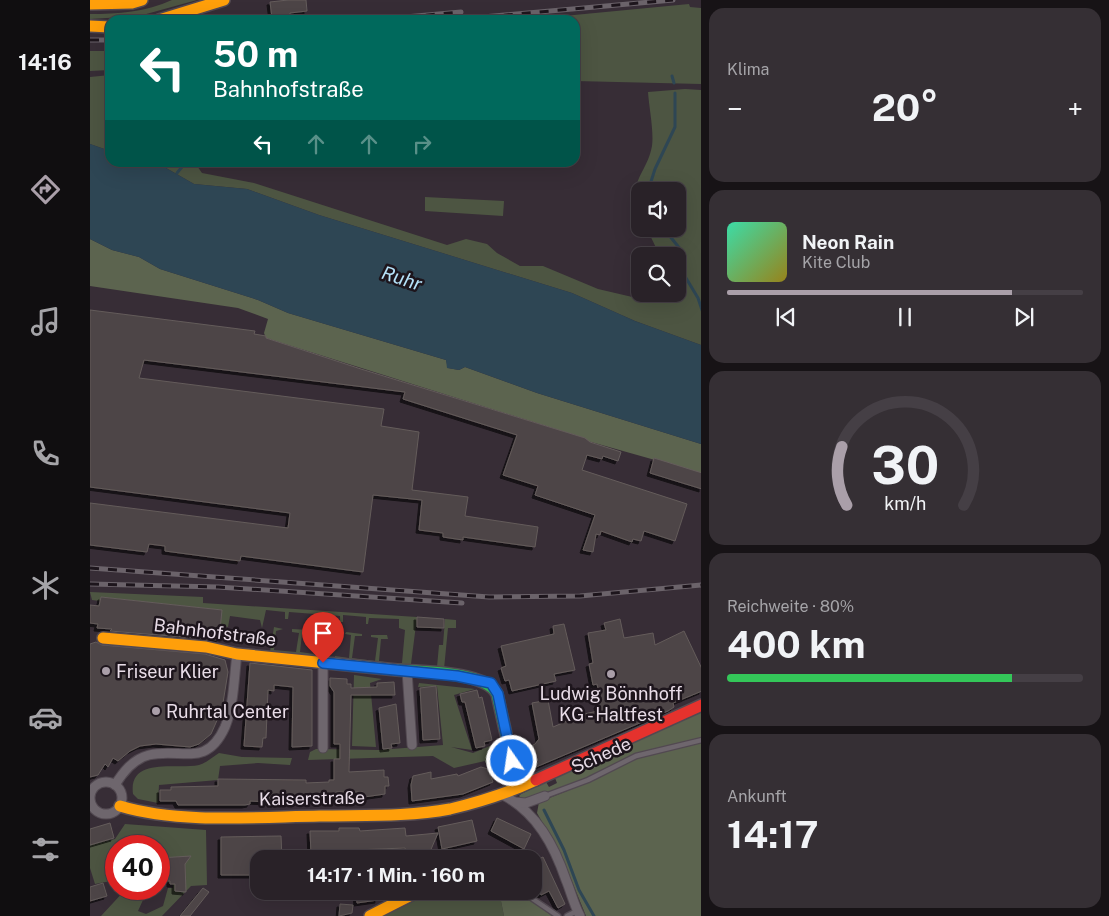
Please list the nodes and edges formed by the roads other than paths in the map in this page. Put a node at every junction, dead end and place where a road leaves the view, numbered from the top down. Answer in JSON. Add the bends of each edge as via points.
{"nodes":[{"id":1,"x":142,"y":0,"type":"edge"},
{"id":2,"x":224,"y":0,"type":"edge"},
{"id":3,"x":90,"y":4,"type":"edge"},
{"id":4,"x":175,"y":15,"type":"edge"},
{"id":5,"x":90,"y":26,"type":"edge"},
{"id":6,"x":105,"y":27,"type":"edge"},
{"id":7,"x":100,"y":637,"type":"dead end"},
{"id":8,"x":237,"y":654,"type":"junction"},
{"id":9,"x":323,"y":663,"type":"junction"},
{"id":10,"x":407,"y":671,"type":"junction"},
{"id":11,"x":701,"y":705,"type":"edge"},
{"id":12,"x":701,"y":740,"type":"edge"},
{"id":13,"x":412,"y":745,"type":"dead end"},
{"id":14,"x":323,"y":748,"type":"dead end"},
{"id":15,"x":115,"y":785,"type":"junction"},
{"id":16,"x":521,"y":786,"type":"junction"},
{"id":17,"x":91,"y":793,"type":"edge"},
{"id":18,"x":503,"y":795,"type":"junction"},
{"id":19,"x":545,"y":796,"type":"joint"},
{"id":20,"x":515,"y":802,"type":"junction"},
{"id":21,"x":120,"y":806,"type":"junction"},
{"id":22,"x":92,"y":808,"type":"edge"},
{"id":23,"x":401,"y":900,"type":"edge"},
{"id":24,"x":534,"y":900,"type":"edge"},
{"id":25,"x":579,"y":913,"type":"edge"},
{"id":26,"x":370,"y":916,"type":"edge"},
{"id":27,"x":558,"y":916,"type":"edge"},
{"id":28,"x":567,"y":916,"type":"edge"}],
"edges":[{"from":1,"to":3,"type":"street"},
{"from":2,"to":4,"type":"street"},
{"from":5,"to":6,"type":"street"},
{"from":7,"to":8,"type":"street","name":"Bahnhofstraße","via":[[206,647]]},
{"from":8,"to":9,"type":"street","name":"Bahnhofstraße"},
{"from":8,"to":15,"type":"street","via":[[226,724],[217,740],[200,753],[149,754],[139,758]]},
{"from":9,"to":10,"type":"street","name":"Bahnhofstraße"},
{"from":9,"to":14,"type":"street"},
{"from":10,"to":13,"type":"street"},
{"from":10,"to":16,"type":"street","name":"Bahnhofstraße","via":[[486,681],[495,688]]},
{"from":11,"to":16,"type":"street","name":"Kaiserstraße"},
{"from":12,"to":19,"type":"lane","name":"Schede","via":[[636,756],[588,780]]},
{"from":15,"to":17,"type":"street","name":"Kaiserstraße","via":[[106,782]]},
{"from":15,"to":21,"type":"street","via":[[122,796]]},
{"from":16,"to":18,"type":"street","name":"Kaiserstraße"},
{"from":17,"to":22,"type":"street","name":"Kaiserstraße"},
{"from":18,"to":20,"type":"street"},
{"from":18,"to":21,"type":"street","name":"Kaiserstraße","via":[[448,810],[401,814],[189,816],[143,813]]},
{"from":19,"to":20,"type":"street","name":"Schede"},
{"from":20,"to":25,"type":"street","via":[[546,833]]},
{"from":21,"to":22,"type":"street","name":"Kaiserstraße","via":[[109,814]]},
{"from":23,"to":26,"type":"street"},
{"from":24,"to":27,"type":"lane"},
{"from":25,"to":28,"type":"lane"}]}
